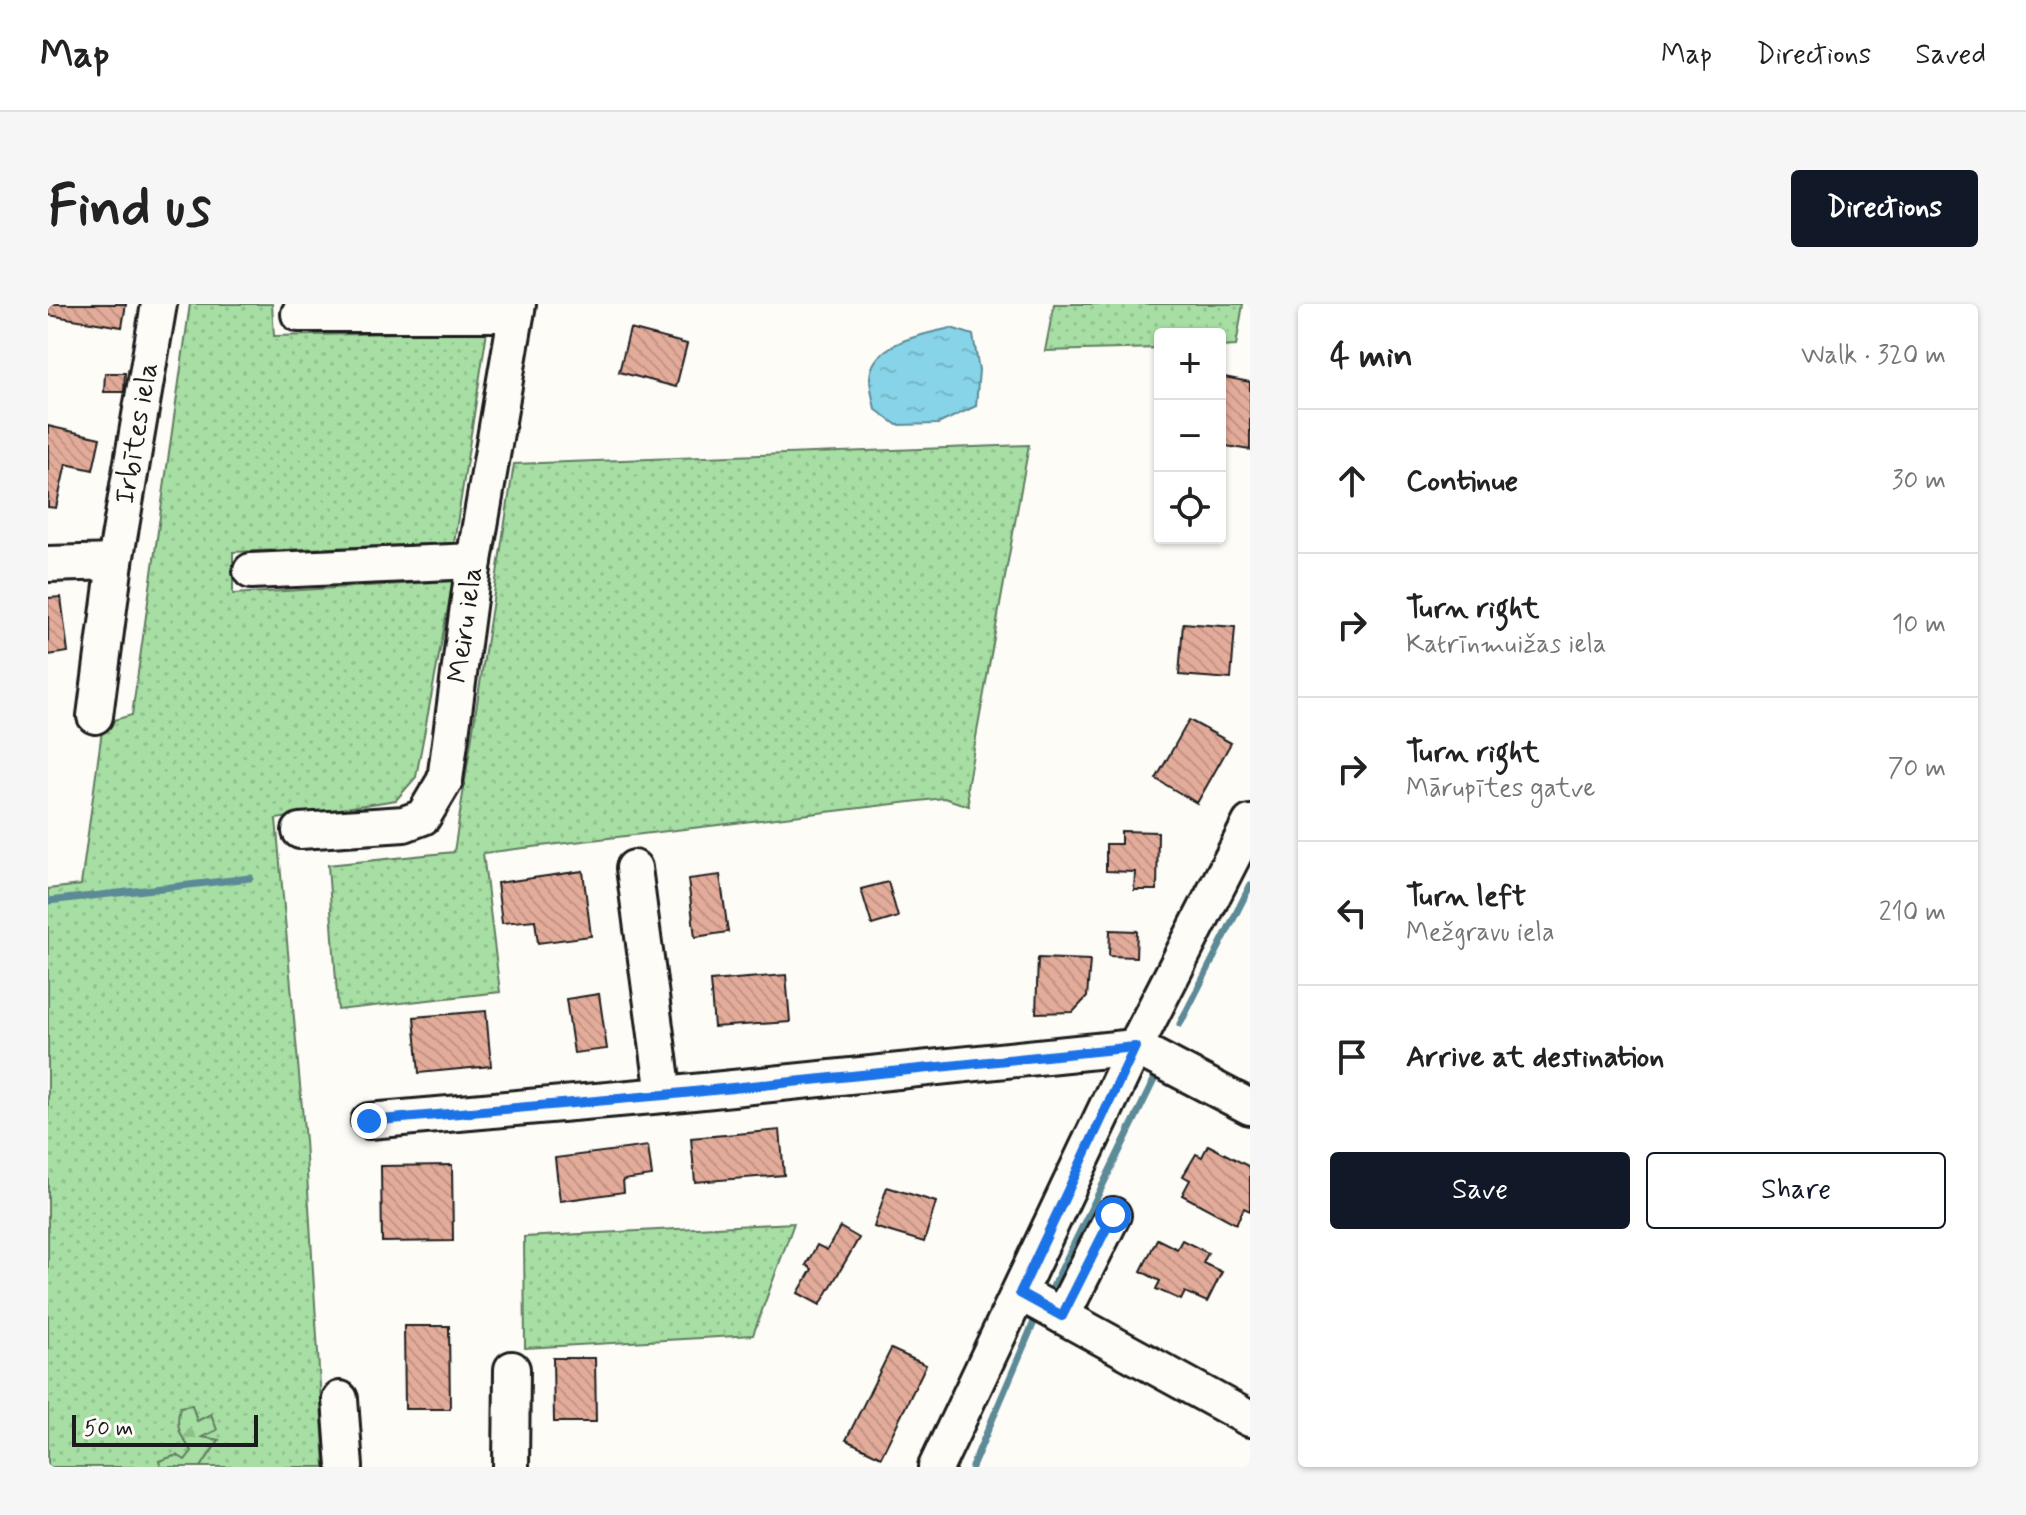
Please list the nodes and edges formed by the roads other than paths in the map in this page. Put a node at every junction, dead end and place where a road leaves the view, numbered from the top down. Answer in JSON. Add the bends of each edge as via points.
{"nodes":[{"id":1,"x":159,"y":304,"type":"edge"},
{"id":2,"x":517,"y":309,"type":"edge"},
{"id":3,"x":299,"y":314,"type":"dead end"},
{"id":4,"x":474,"y":561,"type":"junction"},
{"id":5,"x":115,"y":562,"type":"junction"},
{"id":6,"x":48,"y":564,"type":"edge"},
{"id":7,"x":251,"y":571,"type":"dead end"},
{"id":8,"x":95,"y":716,"type":"dead end"},
{"id":9,"x":1250,"y":823,"type":"edge"},
{"id":10,"x":300,"y":831,"type":"dead end"},
{"id":11,"x":634,"y":868,"type":"dead end"},
{"id":12,"x":1135,"y":1047,"type":"junction"},
{"id":13,"x":664,"y":1095,"type":"junction"},
{"id":14,"x":1250,"y":1107,"type":"edge"},
{"id":15,"x":369,"y":1121,"type":"dead end"},
{"id":16,"x":1113,"y":1215,"type":"dead end"},
{"id":17,"x":1020,"y":1293,"type":"junction"},
{"id":18,"x":1062,"y":1316,"type":"junction"},
{"id":19,"x":512,"y":1369,"type":"dead end"},
{"id":20,"x":340,"y":1399,"type":"dead end"},
{"id":21,"x":1250,"y":1419,"type":"edge"},
{"id":22,"x":345,"y":1467,"type":"edge"},
{"id":23,"x":511,"y":1467,"type":"edge"},
{"id":24,"x":936,"y":1467,"type":"edge"}],
"edges":[{"from":1,"to":5,"type":"street","name":"Irbītes iela"},
{"from":2,"to":3,"type":"street"},
{"from":2,"to":4,"type":"street","name":"Meiru iela"},
{"from":4,"to":7,"type":"street"},
{"from":4,"to":10,"type":"street","name":"Meiru iela","via":[[445,780],[423,817],[404,824]]},
{"from":5,"to":6,"type":"street"},
{"from":5,"to":8,"type":"street","name":"Irbītes iela"},
{"from":9,"to":12,"type":"street"},
{"from":11,"to":13,"type":"street"},
{"from":12,"to":13,"type":"street"},
{"from":12,"to":14,"type":"street"},
{"from":12,"to":17,"type":"street"},
{"from":13,"to":15,"type":"street"},
{"from":16,"to":18,"type":"street"},
{"from":17,"to":18,"type":"street"},
{"from":17,"to":24,"type":"street"},
{"from":18,"to":21,"type":"street"},
{"from":19,"to":23,"type":"street"},
{"from":20,"to":22,"type":"street"}]}
